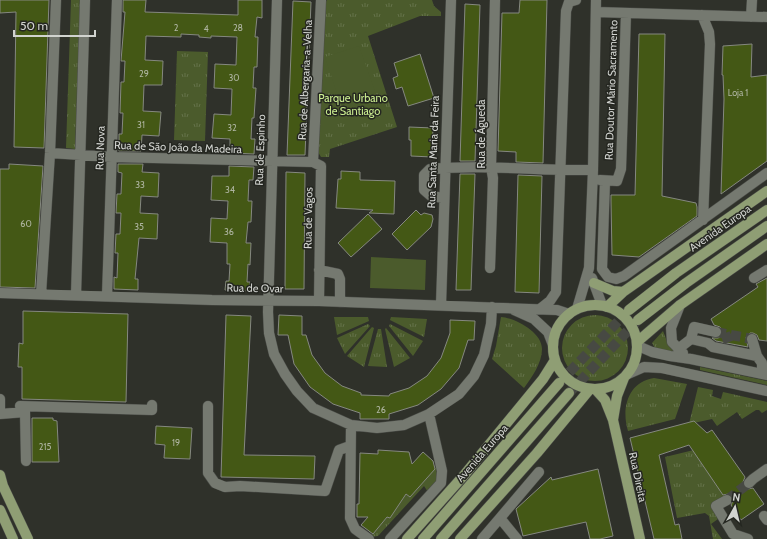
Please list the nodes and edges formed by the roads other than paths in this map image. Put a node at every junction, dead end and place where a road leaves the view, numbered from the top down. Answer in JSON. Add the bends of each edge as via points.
{"nodes":[{"id":1,"x":56,"y":0,"type":"edge"},
{"id":2,"x":85,"y":0,"type":"edge"},
{"id":3,"x":117,"y":0,"type":"edge"},
{"id":4,"x":277,"y":0,"type":"edge"},
{"id":5,"x":321,"y":0,"type":"edge"},
{"id":6,"x":450,"y":0,"type":"edge"},
{"id":7,"x":495,"y":0,"type":"edge"},
{"id":8,"x":576,"y":0,"type":"edge"},
{"id":9,"x":590,"y":0,"type":"edge"},
{"id":10,"x":596,"y":0,"type":"edge"},
{"id":11,"x":752,"y":0,"type":"edge"},
{"id":12,"x":596,"y":12,"type":"junction"},
{"id":13,"x":626,"y":13,"type":"junction"},
{"id":14,"x":702,"y":15,"type":"junction"},
{"id":15,"x":751,"y":17,"type":"junction"},
{"id":16,"x":767,"y":17,"type":"edge"},
{"id":17,"x":50,"y":153,"type":"junction"},
{"id":18,"x":81,"y":155,"type":"junction"},
{"id":19,"x":112,"y":157,"type":"junction"},
{"id":20,"x":271,"y":161,"type":"junction"},
{"id":21,"x":317,"y":164,"type":"junction"},
{"id":22,"x":492,"y":167,"type":"junction"},
{"id":23,"x":444,"y":168,"type":"junction"},
{"id":24,"x":560,"y":169,"type":"junction"},
{"id":25,"x":767,"y":173,"type":"edge"},
{"id":26,"x":593,"y":175,"type":"junction"},
{"id":27,"x":605,"y":181,"type":"junction"},
{"id":28,"x":767,"y":191,"type":"edge"},
{"id":29,"x":444,"y":198,"type":"junction"},
{"id":30,"x":767,"y":210,"type":"edge"},
{"id":31,"x":703,"y":220,"type":"junction"},
{"id":32,"x":767,"y":226,"type":"edge"},
{"id":33,"x":767,"y":244,"type":"edge"},
{"id":34,"x":490,"y":268,"type":"dead end"},
{"id":35,"x":589,"y":268,"type":"junction"},
{"id":36,"x":319,"y":270,"type":"junction"},
{"id":37,"x":767,"y":270,"type":"edge"},
{"id":38,"x":754,"y":278,"type":"dead end"},
{"id":39,"x":594,"y":283,"type":"junction"},
{"id":40,"x":623,"y":292,"type":"junction"},
{"id":41,"x":0,"y":293,"type":"edge"},
{"id":42,"x":41,"y":294,"type":"junction"},
{"id":43,"x":76,"y":295,"type":"junction"},
{"id":44,"x":107,"y":296,"type":"junction"},
{"id":45,"x":268,"y":300,"type":"junction"},
{"id":46,"x":319,"y":301,"type":"junction"},
{"id":47,"x":340,"y":302,"type":"junction"},
{"id":48,"x":441,"y":305,"type":"junction"},
{"id":49,"x":680,"y":305,"type":"junction"},
{"id":50,"x":605,"y":306,"type":"junction"},
{"id":51,"x":492,"y":307,"type":"junction"},
{"id":52,"x":510,"y":308,"type":"junction"},
{"id":53,"x":540,"y":309,"type":"junction"},
{"id":54,"x":630,"y":310,"type":"tunnel mouth"},
{"id":55,"x":573,"y":312,"type":"junction"},
{"id":56,"x":638,"y":320,"type":"tunnel mouth"},
{"id":57,"x":713,"y":335,"type":"junction"},
{"id":58,"x":691,"y":339,"type":"junction"},
{"id":59,"x":752,"y":339,"type":"dead end"},
{"id":60,"x":637,"y":344,"type":"junction"},
{"id":61,"x":553,"y":345,"type":"junction"},
{"id":62,"x":678,"y":349,"type":"junction"},
{"id":63,"x":757,"y":356,"type":"junction"},
{"id":64,"x":691,"y":359,"type":"junction"},
{"id":65,"x":555,"y":360,"type":"junction"},
{"id":66,"x":764,"y":375,"type":"edge"},
{"id":67,"x":626,"y":376,"type":"junction"},
{"id":68,"x":559,"y":383,"type":"tunnel mouth"},
{"id":69,"x":593,"y":389,"type":"junction"},
{"id":70,"x":767,"y":391,"type":"edge"},
{"id":71,"x":569,"y":393,"type":"tunnel mouth"},
{"id":72,"x":0,"y":399,"type":"edge"},
{"id":73,"x":152,"y":405,"type":"dead end"},
{"id":74,"x":20,"y":406,"type":"dead end"},
{"id":75,"x":208,"y":406,"type":"dead end"},
{"id":76,"x":0,"y":409,"type":"edge"},
{"id":77,"x":0,"y":414,"type":"edge"},
{"id":78,"x":429,"y":414,"type":"junction"},
{"id":79,"x":613,"y":420,"type":"junction"},
{"id":80,"x":351,"y":425,"type":"junction"},
{"id":81,"x":350,"y":446,"type":"junction"},
{"id":82,"x":26,"y":461,"type":"dead end"},
{"id":83,"x":767,"y":468,"type":"edge"},
{"id":84,"x":539,"y":472,"type":"dead end"},
{"id":85,"x":0,"y":475,"type":"edge"},
{"id":86,"x":749,"y":483,"type":"tunnel mouth"},
{"id":87,"x":727,"y":500,"type":"tunnel mouth"},
{"id":88,"x":0,"y":510,"type":"edge"},
{"id":89,"x":500,"y":518,"type":"junction"},
{"id":90,"x":13,"y":539,"type":"edge"},
{"id":91,"x":28,"y":539,"type":"edge"},
{"id":92,"x":369,"y":539,"type":"edge"},
{"id":93,"x":390,"y":539,"type":"edge"},
{"id":94,"x":407,"y":539,"type":"edge"},
{"id":95,"x":423,"y":539,"type":"edge"},
{"id":96,"x":441,"y":539,"type":"edge"},
{"id":97,"x":460,"y":539,"type":"edge"},
{"id":98,"x":482,"y":539,"type":"edge"},
{"id":99,"x":517,"y":539,"type":"edge"},
{"id":100,"x":640,"y":539,"type":"edge"},
{"id":101,"x":748,"y":539,"type":"edge"}],
"edges":[{"from":1,"to":17,"type":"street"},
{"from":2,"to":18,"type":"street","name":"Rua Nova"},
{"from":3,"to":19,"type":"street","name":"Rua Nova"},
{"from":4,"to":20,"type":"street","name":"Rua de Espinho"},
{"from":5,"to":21,"type":"street","name":"Rua de Albergaria-a-Velha"},
{"from":6,"to":23,"type":"street","name":"Rua Santa Maria da Feira"},
{"from":7,"to":22,"type":"street","name":"Rua de Águeda"},
{"from":8,"to":24,"type":"street","via":[[569,2],[566,11]]},
{"from":9,"to":10,"type":"street","name":"Rua Doutor Mário Sacramento"},
{"from":10,"to":12,"type":"street","name":"Rua Doutor Mário Sacramento"},
{"from":11,"to":15,"type":"street"},
{"from":12,"to":13,"type":"street"},
{"from":12,"to":26,"type":"street","name":"Rua Doutor Mário Sacramento"},
{"from":13,"to":14,"type":"street"},
{"from":13,"to":27,"type":"street","name":"Rua Doutor Mário Sacramento","via":[[621,169],[617,181]]},
{"from":14,"to":15,"type":"street"},
{"from":14,"to":31,"type":"street","via":[[709,32],[710,44]]},
{"from":15,"to":16,"type":"street"},
{"from":17,"to":18,"type":"street","name":"Rua de São João da Madeira"},
{"from":17,"to":42,"type":"street"},
{"from":18,"to":19,"type":"street","name":"Rua de São João da Madeira"},
{"from":18,"to":43,"type":"street","name":"Rua Nova"},
{"from":19,"to":20,"type":"street","name":"Rua de São João da Madeira"},
{"from":19,"to":44,"type":"street","name":"Rua Nova"},
{"from":20,"to":21,"type":"street","name":"Rua de São João da Madeira"},
{"from":20,"to":45,"type":"street","name":"Rua de Espinho"},
{"from":21,"to":36,"type":"street","name":"Rua de Vagos"},
{"from":22,"to":23,"type":"street"},
{"from":22,"to":24,"type":"street"},
{"from":22,"to":34,"type":"street","name":"Rua de Águeda"},
{"from":23,"to":29,"type":"street","name":"Rua Santa Maria da Feira"},
{"from":23,"to":29,"type":"street","via":[[430,169],[424,175],[424,190],[431,196]]},
{"from":24,"to":26,"type":"street","name":"Rua Doutor Mário Sacramento"},
{"from":24,"to":53,"type":"street","via":[[556,292]]},
{"from":25,"to":31,"type":"street"},
{"from":26,"to":27,"type":"street","name":"Rua Doutor Mário Sacramento"},
{"from":26,"to":35,"type":"street","name":"Rua Doutor Mário Sacramento"},
{"from":27,"to":31,"type":"street","via":[[602,269],[608,277],[616,279],[624,276]]},
{"from":28,"to":40,"type":"main road"},
{"from":29,"to":48,"type":"street","name":"Rua Santa Maria da Feira"},
{"from":30,"to":54,"type":"main road","name":"Avenida Europa","via":[[676,273]]},
{"from":32,"to":56,"type":"main road"},
{"from":33,"to":49,"type":"main road"},
{"from":35,"to":39,"type":"street","name":"Rua Doutor Mário Sacramento"},
{"from":35,"to":55,"type":"street","name":"Rua Doutor Mário Sacramento"},
{"from":36,"to":46,"type":"street","name":"Rua de Vagos"},
{"from":36,"to":47,"type":"street","via":[[338,274]]},
{"from":37,"to":38,"type":"street"},
{"from":39,"to":40,"type":"main road","via":[[613,291]]},
{"from":39,"to":50,"type":"street","name":"Rua Doutor Mário Sacramento"},
{"from":40,"to":50,"type":"main road"},
{"from":41,"to":42,"type":"street","name":"Rua de Ovar"},
{"from":42,"to":43,"type":"street","name":"Rua de Ovar"},
{"from":43,"to":44,"type":"street","name":"Rua de Ovar"},
{"from":44,"to":45,"type":"street","name":"Rua de Ovar"},
{"from":45,"to":46,"type":"street","name":"Rua de Ovar"},
{"from":45,"to":80,"type":"street","name":"Rua de Espinho","via":[[269,333],[274,354],[285,374],[313,408]]},
{"from":46,"to":47,"type":"street","name":"Rua de Ovar"},
{"from":47,"to":48,"type":"street","name":"Rua de Ovar"},
{"from":48,"to":51,"type":"street","name":"Rua de Ovar"},
{"from":49,"to":60,"type":"main road"},
{"from":49,"to":62,"type":"street","via":[[671,328],[672,342]]},
{"from":50,"to":55,"type":"main road","via":[[589,305]]},
{"from":50,"to":60,"type":"main road","via":[[627,320],[634,330]]},
{"from":51,"to":52,"type":"street","name":"Rua de Ovar"},
{"from":51,"to":78,"type":"street","name":"Rua de Espinho","via":[[484,355],[474,376],[459,394]]},
{"from":52,"to":53,"type":"street","name":"Rua de Ovar"},
{"from":52,"to":61,"type":"street","name":"Rua de Ovar","via":[[534,319],[548,332]]},
{"from":53,"to":55,"type":"street","name":"Rua de Ovar"},
{"from":55,"to":61,"type":"main road","via":[[560,323]]},
{"from":57,"to":58,"type":"street"},
{"from":57,"to":58,"type":"street","via":[[694,327]]},
{"from":57,"to":63,"type":"street","via":[[713,347]]},
{"from":58,"to":62,"type":"street"},
{"from":59,"to":63,"type":"street"},
{"from":60,"to":64,"type":"street","via":[[652,352]]},
{"from":60,"to":67,"type":"main road","via":[[634,365]]},
{"from":61,"to":65,"type":"main road"},
{"from":62,"to":64,"type":"street"},
{"from":63,"to":66,"type":"street","via":[[762,363]]},
{"from":64,"to":66,"type":"street"},
{"from":65,"to":69,"type":"main road","via":[[568,380],[578,386]]},
{"from":65,"to":94,"type":"main road","via":[[543,379],[465,474]]},
{"from":67,"to":69,"type":"main road","via":[[606,388]]},
{"from":67,"to":70,"type":"street","via":[[644,367],[662,368]]},
{"from":67,"to":79,"type":"main road","via":[[617,396]]},
{"from":68,"to":95,"type":"main road","name":"Avenida Europa"},
{"from":69,"to":79,"type":"main road","via":[[605,400]]},
{"from":69,"to":97,"type":"main road"},
{"from":71,"to":96,"type":"main road"},
{"from":72,"to":76,"type":"street"},
{"from":73,"to":74,"type":"street","via":[[152,410]]},
{"from":75,"to":81,"type":"street","via":[[208,473],[216,483],[225,487],[325,490],[339,450]]},
{"from":77,"to":82,"type":"street","via":[[25,412]]},
{"from":78,"to":80,"type":"street","name":"Rua de Espinho","via":[[404,425],[377,428]]},
{"from":78,"to":93,"type":"street","via":[[442,471],[441,483]]},
{"from":79,"to":100,"type":"main road","name":"Rua Direita"},
{"from":80,"to":81,"type":"street"},
{"from":81,"to":92,"type":"street","via":[[350,518],[355,529]]},
{"from":83,"to":86,"type":"street"},
{"from":84,"to":89,"type":"street"},
{"from":85,"to":91,"type":"main road"},
{"from":87,"to":101,"type":"street","via":[[716,506],[734,534]]},
{"from":88,"to":90,"type":"main road"},
{"from":89,"to":98,"type":"street"},
{"from":89,"to":99,"type":"street"}]}
